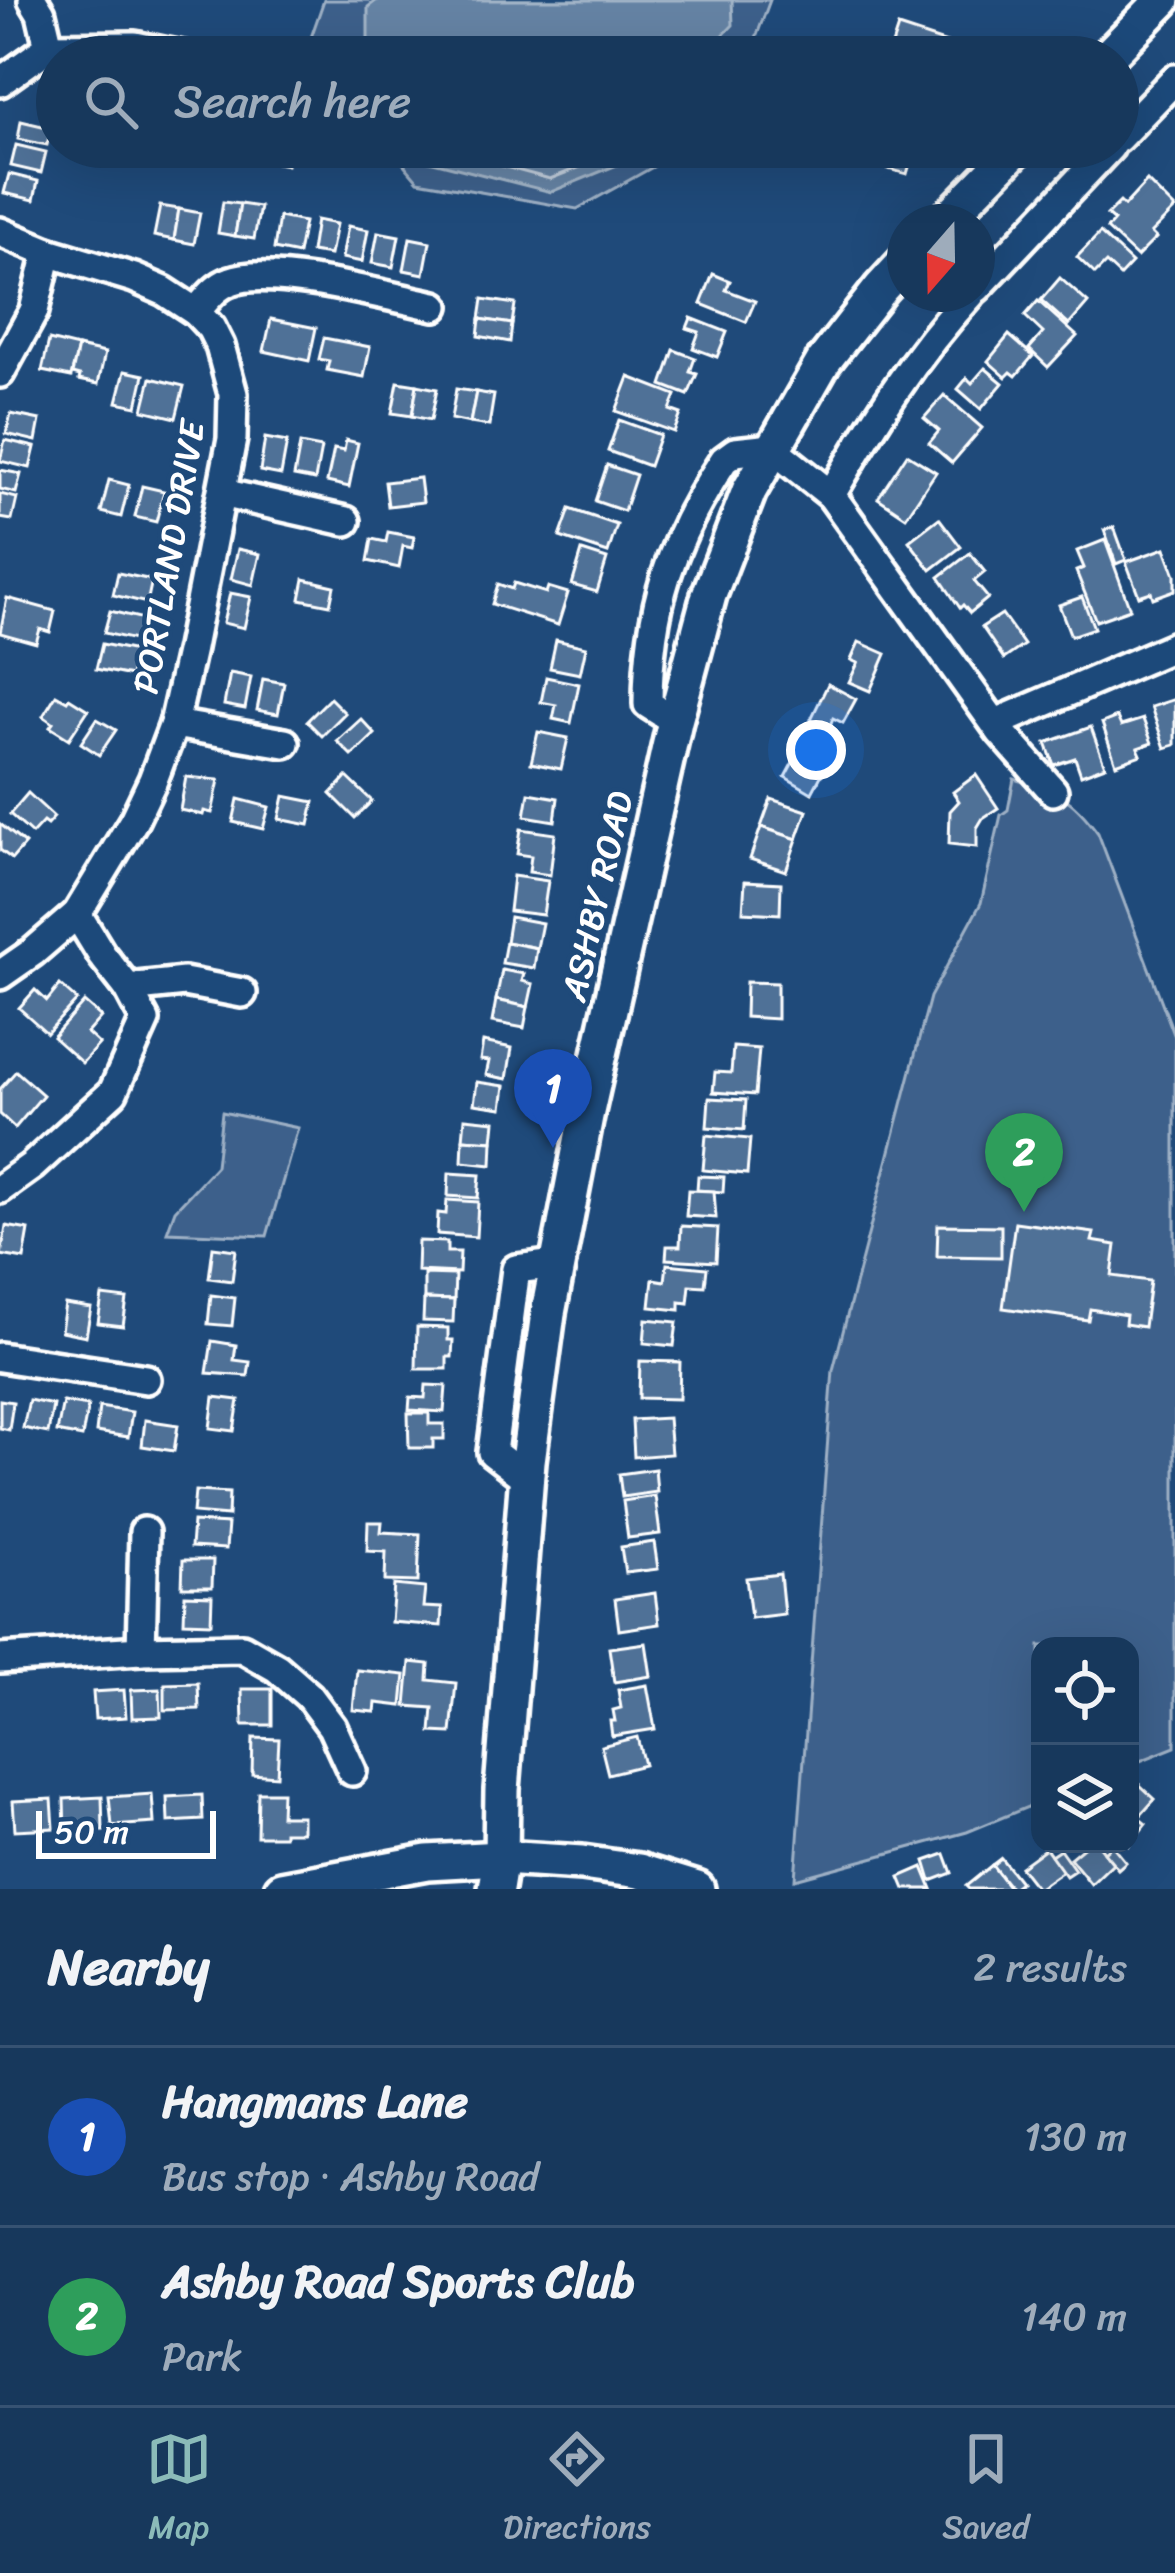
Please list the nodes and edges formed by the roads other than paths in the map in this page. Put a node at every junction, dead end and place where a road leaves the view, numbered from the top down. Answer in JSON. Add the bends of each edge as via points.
{"nodes":[{"id":1,"x":33,"y":0,"type":"edge"},
{"id":2,"x":1163,"y":0,"type":"edge"},
{"id":3,"x":46,"y":36,"type":"edge"},
{"id":4,"x":1128,"y":36,"type":"edge"},
{"id":5,"x":36,"y":56,"type":"edge"},
{"id":6,"x":1175,"y":79,"type":"edge"},
{"id":7,"x":0,"y":82,"type":"edge"},
{"id":8,"x":1139,"y":116,"type":"edge"},
{"id":9,"x":997,"y":168,"type":"edge"},
{"id":10,"x":1089,"y":168,"type":"edge"},
{"id":11,"x":962,"y":204,"type":"edge"},
{"id":12,"x":0,"y":232,"type":"edge"},
{"id":13,"x":47,"y":252,"type":"junction"},
{"id":14,"x":995,"y":269,"type":"edge"},
{"id":15,"x":887,"y":281,"type":"edge"},
{"id":16,"x":435,"y":306,"type":"dead end"},
{"id":17,"x":196,"y":312,"type":"junction"},
{"id":18,"x":955,"y":312,"type":"edge"},
{"id":19,"x":0,"y":373,"type":"edge"},
{"id":20,"x":772,"y":448,"type":"junction"},
{"id":21,"x":222,"y":493,"type":"junction"},
{"id":22,"x":830,"y":495,"type":"junction"},
{"id":23,"x":346,"y":521,"type":"dead end"},
{"id":24,"x":1175,"y":646,"type":"edge"},
{"id":25,"x":675,"y":721,"type":"junction"},
{"id":26,"x":996,"y":722,"type":"junction"},
{"id":27,"x":174,"y":724,"type":"junction"},
{"id":28,"x":285,"y":743,"type":"dead end"},
{"id":29,"x":1053,"y":791,"type":"dead end"},
{"id":30,"x":77,"y":914,"type":"junction"},
{"id":31,"x":0,"y":975,"type":"edge"},
{"id":32,"x":128,"y":988,"type":"junction"},
{"id":33,"x":242,"y":993,"type":"dead end"},
{"id":34,"x":0,"y":1189,"type":"edge"},
{"id":35,"x":0,"y":1357,"type":"edge"},
{"id":36,"x":146,"y":1379,"type":"dead end"},
{"id":37,"x":144,"y":1532,"type":"dead end"},
{"id":38,"x":141,"y":1650,"type":"junction"},
{"id":39,"x":0,"y":1659,"type":"edge"},
{"id":40,"x":352,"y":1772,"type":"dead end"},
{"id":41,"x":499,"y":1874,"type":"edge"},
{"id":42,"x":281,"y":1889,"type":"edge"},
{"id":43,"x":697,"y":1889,"type":"edge"}],
"edges":[{"from":1,"to":3,"type":"street"},
{"from":2,"to":4,"type":"main road"},
{"from":5,"to":7,"type":"street"},
{"from":6,"to":8,"type":"street"},
{"from":9,"to":11,"type":"main road"},
{"from":10,"to":14,"type":"street"},
{"from":12,"to":13,"type":"street"},
{"from":13,"to":17,"type":"street","via":[[134,278]]},
{"from":13,"to":19,"type":"street","via":[[34,311]]},
{"from":15,"to":20,"type":"main road","name":"ASHBY ROAD","via":[[823,362]]},
{"from":16,"to":17,"type":"street","via":[[252,276],[228,281]]},
{"from":17,"to":21,"type":"street","name":"PORTLAND DRIVE","via":[[220,346],[233,394]]},
{"from":18,"to":22,"type":"street","via":[[879,411]]},
{"from":20,"to":22,"type":"street"},
{"from":20,"to":25,"type":"main road","name":"ASHBY ROAD","via":[[709,595]]},
{"from":20,"to":25,"type":"street","via":[[724,460],[677,541],[648,666],[648,704]]},
{"from":21,"to":23,"type":"street"},
{"from":21,"to":27,"type":"street","name":"PORTLAND DRIVE"},
{"from":22,"to":26,"type":"street"},
{"from":24,"to":26,"type":"street"},
{"from":25,"to":41,"type":"main road","name":"ASHBY ROAD","via":[[556,1264],[537,1388]]},
{"from":26,"to":29,"type":"street"},
{"from":27,"to":28,"type":"street"},
{"from":27,"to":30,"type":"street","name":"PORTLAND DRIVE","via":[[134,820]]},
{"from":30,"to":31,"type":"street","name":"PORTLAND DRIVE"},
{"from":30,"to":32,"type":"street"},
{"from":32,"to":33,"type":"street","via":[[184,982]]},
{"from":32,"to":34,"type":"street","via":[[145,1020],[113,1092]]},
{"from":35,"to":36,"type":"street"},
{"from":37,"to":38,"type":"street"},
{"from":38,"to":39,"type":"street"},
{"from":38,"to":40,"type":"street","via":[[242,1648],[309,1696]]},
{"from":41,"to":42,"type":"main road","via":[[427,1862]]},
{"from":41,"to":43,"type":"main road","via":[[582,1863]]}]}
